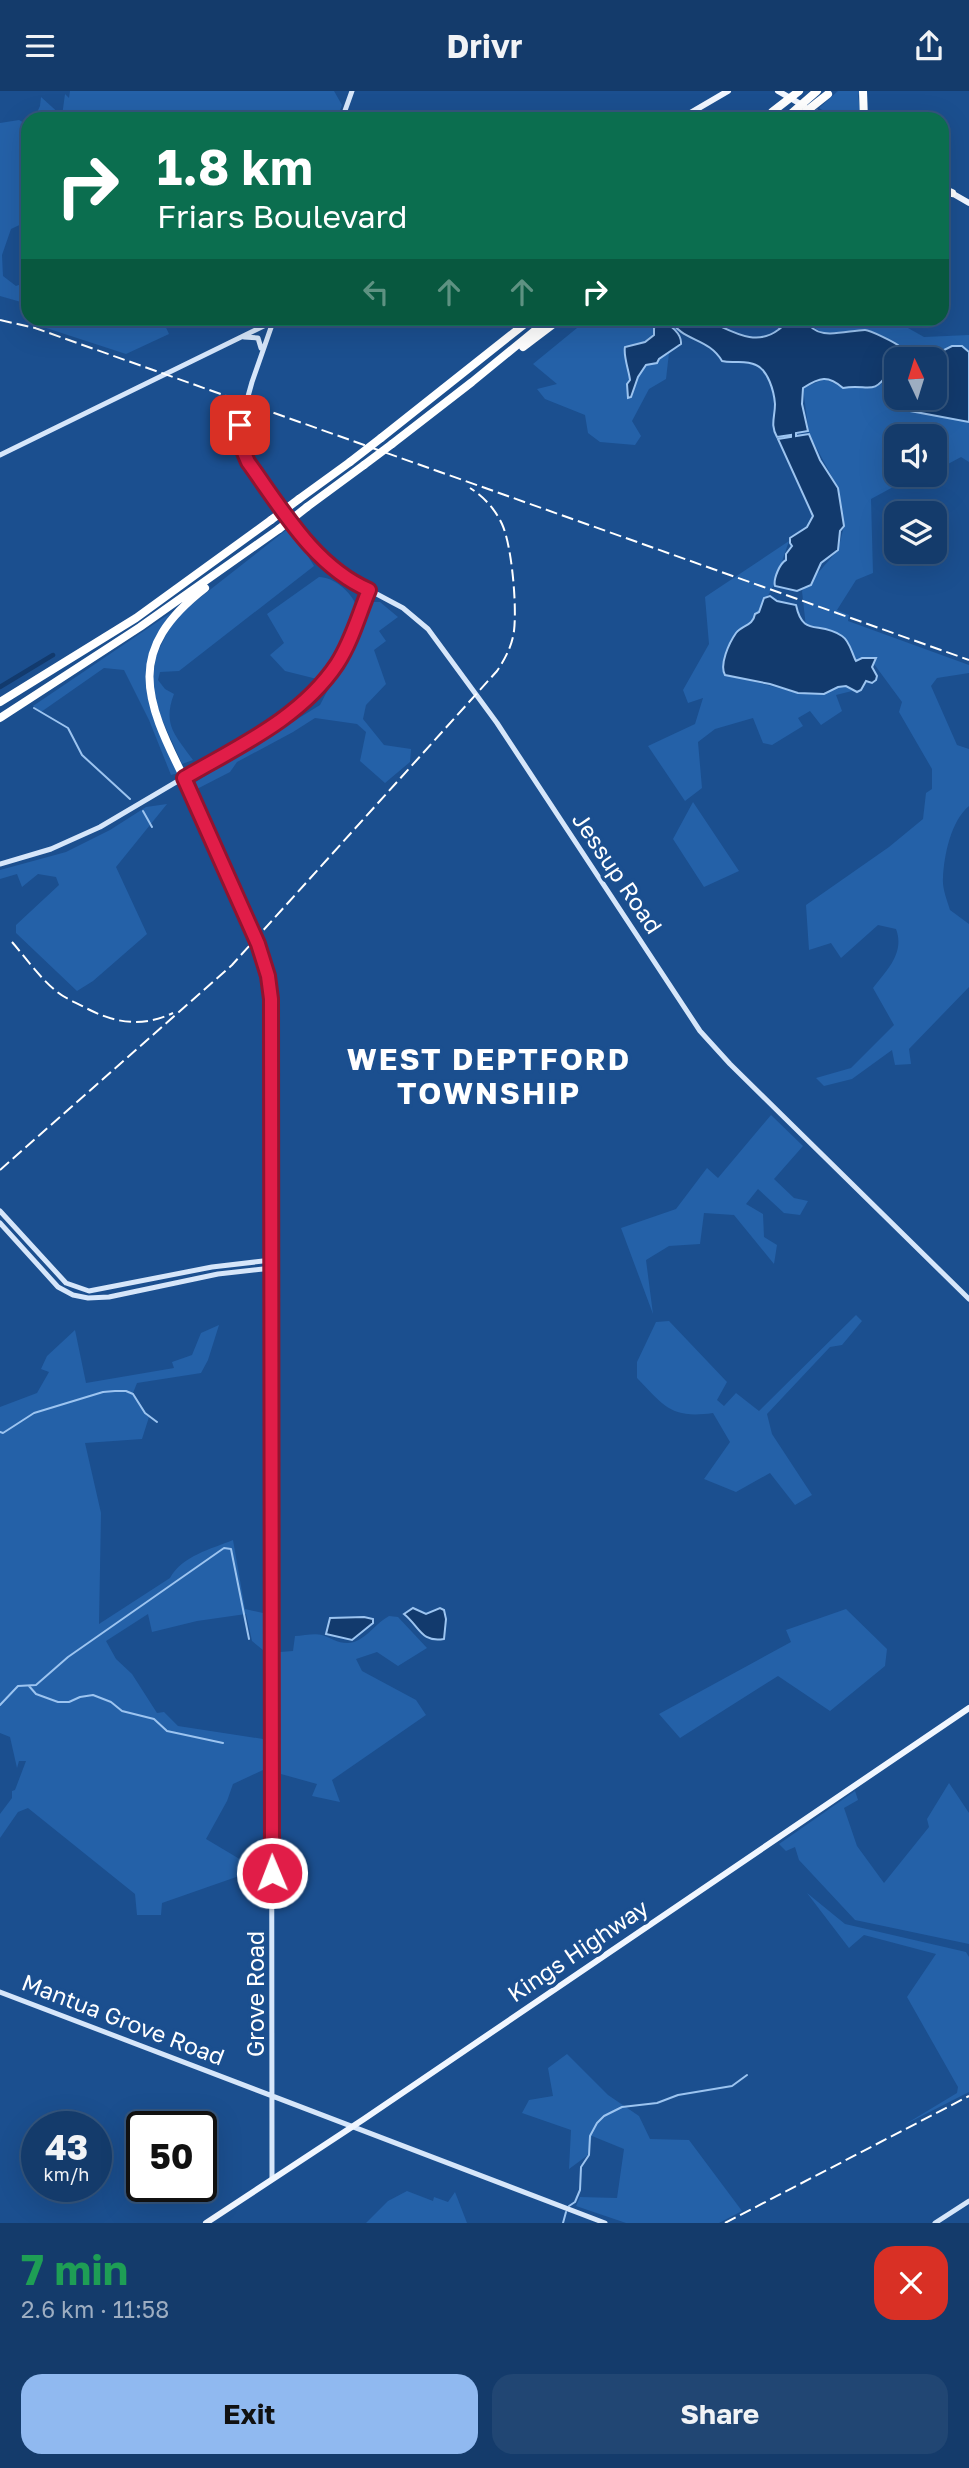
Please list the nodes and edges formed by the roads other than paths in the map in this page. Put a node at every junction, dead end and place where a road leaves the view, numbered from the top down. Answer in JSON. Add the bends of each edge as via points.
{"nodes":[{"id":1,"x":352,"y":91,"type":"edge"},
{"id":2,"x":728,"y":91,"type":"edge"},
{"id":3,"x":799,"y":91,"type":"edge"},
{"id":4,"x":817,"y":91,"type":"edge"},
{"id":5,"x":863,"y":91,"type":"edge"},
{"id":6,"x":778,"y":92,"type":"edge"},
{"id":7,"x":830,"y":92,"type":"edge"},
{"id":8,"x":344,"y":112,"type":"edge"},
{"id":9,"x":692,"y":112,"type":"edge"},
{"id":10,"x":772,"y":112,"type":"edge"},
{"id":11,"x":792,"y":112,"type":"edge"},
{"id":12,"x":805,"y":112,"type":"edge"},
{"id":13,"x":812,"y":112,"type":"edge"},
{"id":14,"x":864,"y":112,"type":"edge"},
{"id":15,"x":949,"y":192,"type":"edge"},
{"id":16,"x":952,"y":193,"type":"joint"},
{"id":17,"x":969,"y":203,"type":"edge"},
{"id":18,"x":262,"y":326,"type":"edge"},
{"id":19,"x":272,"y":326,"type":"edge"},
{"id":20,"x":522,"y":326,"type":"edge"},
{"id":21,"x":540,"y":326,"type":"edge"},
{"id":22,"x":551,"y":326,"type":"edge"},
{"id":23,"x":241,"y":337,"type":"junction"},
{"id":24,"x":262,"y":352,"type":"junction"},
{"id":25,"x":472,"y":382,"type":"junction"},
{"id":26,"x":0,"y":455,"type":"edge"},
{"id":27,"x":245,"y":554,"type":"junction"},
{"id":28,"x":369,"y":590,"type":"junction"},
{"id":29,"x":0,"y":700,"type":"edge"},
{"id":30,"x":17,"y":708,"type":"junction"},
{"id":31,"x":0,"y":718,"type":"edge"},
{"id":32,"x":0,"y":723,"type":"edge"},
{"id":33,"x":184,"y":778,"type":"junction"},
{"id":34,"x":0,"y":864,"type":"edge"},
{"id":35,"x":0,"y":1211,"type":"edge"},
{"id":36,"x":0,"y":1223,"type":"edge"},
{"id":37,"x":272,"y":1261,"type":"junction"},
{"id":38,"x":272,"y":1268,"type":"junction"},
{"id":39,"x":969,"y":1299,"type":"edge"},
{"id":40,"x":969,"y":1708,"type":"edge"},
{"id":41,"x":0,"y":1992,"type":"edge"},
{"id":42,"x":273,"y":2097,"type":"junction"},
{"id":43,"x":352,"y":2126,"type":"junction"},
{"id":44,"x":272,"y":2179,"type":"junction"},
{"id":45,"x":969,"y":2201,"type":"edge"},
{"id":46,"x":206,"y":2223,"type":"edge"},
{"id":47,"x":605,"y":2223,"type":"edge"},
{"id":48,"x":935,"y":2223,"type":"edge"}],
"edges":[{"from":1,"to":8,"type":"main road"},
{"from":2,"to":9,"type":"main road"},
{"from":3,"to":10,"type":"highway","bridge":true},
{"from":4,"to":11,"type":"highway","bridge":true},
{"from":5,"to":14,"type":"highway"},
{"from":6,"to":13,"type":"main road"},
{"from":7,"to":12,"type":"highway","bridge":true},
{"from":15,"to":16,"type":"highway"},
{"from":16,"to":17,"type":"main road"},
{"from":18,"to":23,"type":"main road"},
{"from":19,"to":24,"type":"main road"},
{"from":20,"to":29,"type":"highway","bridge":true,"via":[[350,462],[136,618],[63,657]]},
{"from":21,"to":25,"type":"highway"},
{"from":22,"to":25,"type":"highway"},
{"from":23,"to":24,"type":"main road","via":[[258,338]]},
{"from":23,"to":26,"type":"main road"},
{"from":24,"to":28,"type":"main road","name":"Jessup Road","via":[[243,410],[240,439],[248,462],[319,556]]},
{"from":25,"to":27,"type":"highway","bridge":true},
{"from":27,"to":30,"type":"highway"},
{"from":27,"to":33,"type":"highway","via":[[172,617],[151,661],[149,682],[155,716]]},
{"from":28,"to":33,"type":"main road","via":[[338,663],[306,701]]},
{"from":28,"to":39,"type":"main road","name":"Jessup Road","via":[[414,615],[440,646],[497,723],[700,1031]]},
{"from":30,"to":31,"type":"highway"},
{"from":30,"to":32,"type":"highway"},
{"from":33,"to":34,"type":"main road","via":[[100,827],[51,849]]},
{"from":33,"to":37,"type":"main road","name":"Grove Road","via":[[268,976]]},
{"from":35,"to":37,"type":"main road","via":[[66,1283],[89,1291],[212,1267]]},
{"from":36,"to":38,"type":"main road","via":[[58,1287],[88,1298]]},
{"from":37,"to":38,"type":"main road","name":"Grove Road"},
{"from":38,"to":42,"type":"main road","name":"Grove Road"},
{"from":40,"to":43,"type":"main road","name":"Kings Highway"},
{"from":41,"to":42,"type":"main road","name":"Mantua Grove Road"},
{"from":42,"to":43,"type":"main road","name":"Mantua Grove Road"},
{"from":42,"to":44,"type":"main road","name":"Grove Road"},
{"from":43,"to":44,"type":"main road","name":"Kings Highway"},
{"from":43,"to":47,"type":"main road","name":"Mantua Grove Road"},
{"from":44,"to":46,"type":"main road","name":"Kings Highway"},
{"from":45,"to":48,"type":"main road"}]}
